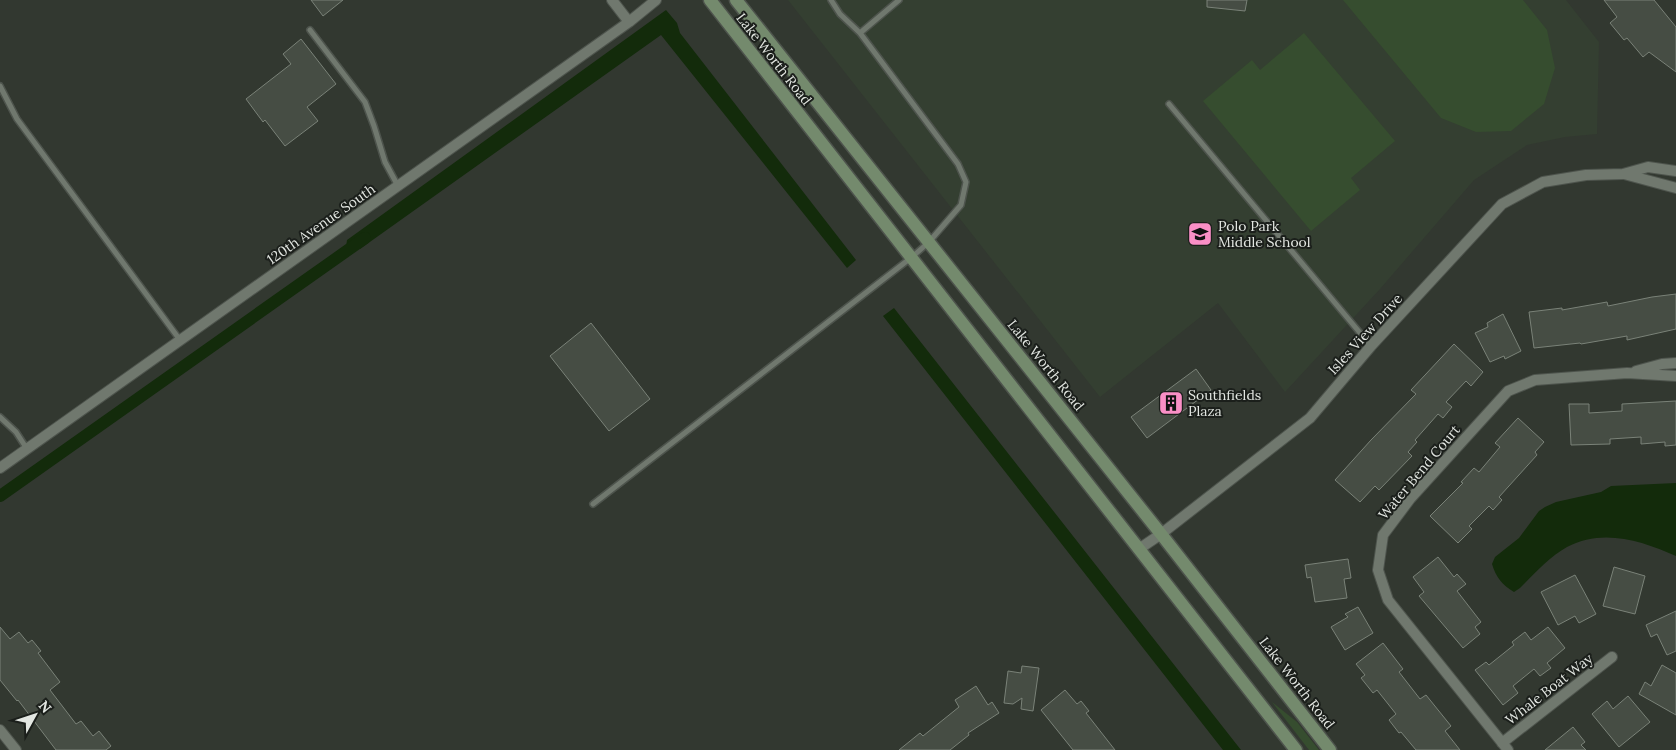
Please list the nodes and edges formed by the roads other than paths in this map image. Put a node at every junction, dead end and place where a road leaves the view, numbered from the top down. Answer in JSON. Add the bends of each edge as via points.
{"nodes":[{"id":1,"x":612,"y":0,"type":"edge"},
{"id":2,"x":656,"y":0,"type":"edge"},
{"id":3,"x":710,"y":0,"type":"edge"},
{"id":4,"x":736,"y":0,"type":"edge"},
{"id":5,"x":831,"y":0,"type":"edge"},
{"id":6,"x":899,"y":0,"type":"edge"},
{"id":7,"x":629,"y":22,"type":"junction"},
{"id":8,"x":310,"y":30,"type":"dead end"},
{"id":9,"x":860,"y":33,"type":"junction"},
{"id":10,"x":0,"y":86,"type":"edge"},
{"id":11,"x":1169,"y":104,"type":"dead end"},
{"id":12,"x":1676,"y":171,"type":"edge"},
{"id":13,"x":1623,"y":174,"type":"junction"},
{"id":14,"x":398,"y":186,"type":"junction"},
{"id":15,"x":1676,"y":188,"type":"edge"},
{"id":16,"x":929,"y":242,"type":"junction"},
{"id":17,"x":912,"y":257,"type":"junction"},
{"id":18,"x":181,"y":340,"type":"junction"},
{"id":19,"x":1370,"y":346,"type":"junction"},
{"id":20,"x":1676,"y":363,"type":"edge"},
{"id":21,"x":1627,"y":373,"type":"junction"},
{"id":22,"x":1676,"y":376,"type":"edge"},
{"id":23,"x":0,"y":417,"type":"edge"},
{"id":24,"x":27,"y":449,"type":"junction"},
{"id":25,"x":0,"y":468,"type":"edge"},
{"id":26,"x":593,"y":504,"type":"dead end"},
{"id":27,"x":1161,"y":534,"type":"junction"},
{"id":28,"x":1139,"y":549,"type":"junction"},
{"id":29,"x":1612,"y":657,"type":"dead end"},
{"id":30,"x":0,"y":730,"type":"edge"},
{"id":31,"x":1505,"y":747,"type":"edge"},
{"id":32,"x":16,"y":750,"type":"edge"},
{"id":33,"x":1296,"y":750,"type":"edge"},
{"id":34,"x":1330,"y":750,"type":"edge"}],
"edges":[{"from":1,"to":7,"type":"street"},
{"from":2,"to":7,"type":"street","name":"120th Avenue South"},
{"from":3,"to":17,"type":"street","name":"Lake Worth Road"},
{"from":4,"to":16,"type":"street","name":"Lake Worth Road"},
{"from":5,"to":9,"type":"lane"},
{"from":6,"to":9,"type":"lane"},
{"from":7,"to":14,"type":"street","name":"120th Avenue South"},
{"from":8,"to":14,"type":"lane","via":[[365,102],[385,162]]},
{"from":9,"to":16,"type":"lane","via":[[958,164],[966,182],[961,205]]},
{"from":10,"to":18,"type":"lane","via":[[17,119]]},
{"from":11,"to":19,"type":"lane"},
{"from":12,"to":13,"type":"street","name":"Isles View Drive","via":[[1648,167]]},
{"from":13,"to":15,"type":"street","name":"Isles View Drive"},
{"from":13,"to":19,"type":"street","name":"Isles View Drive","via":[[1586,175],[1543,182],[1502,204]]},
{"from":14,"to":18,"type":"street","name":"120th Avenue South"},
{"from":16,"to":17,"type":"lane"},
{"from":16,"to":27,"type":"street","name":"Lake Worth Road"},
{"from":17,"to":26,"type":"lane"},
{"from":17,"to":28,"type":"street","name":"Lake Worth Road"},
{"from":18,"to":24,"type":"street","name":"120th Avenue South"},
{"from":19,"to":27,"type":"street","name":"Isles View Drive","via":[[1310,418]]},
{"from":20,"to":21,"type":"street","name":"Water Bend Court"},
{"from":21,"to":22,"type":"street","name":"Water Bend Court"},
{"from":21,"to":31,"type":"street","name":"Water Bend Court","via":[[1535,380],[1508,391],[1410,499],[1383,535],[1378,570],[1388,600]]},
{"from":23,"to":24,"type":"lane","via":[[16,432]]},
{"from":24,"to":25,"type":"street","name":"120th Avenue South"},
{"from":27,"to":28,"type":"street","name":"Isles View Drive"},
{"from":27,"to":34,"type":"street","name":"Lake Worth Road"},
{"from":28,"to":33,"type":"street","name":"Lake Worth Road"},
{"from":29,"to":31,"type":"street","name":"Whale Boat Way"},
{"from":30,"to":32,"type":"street"}]}
